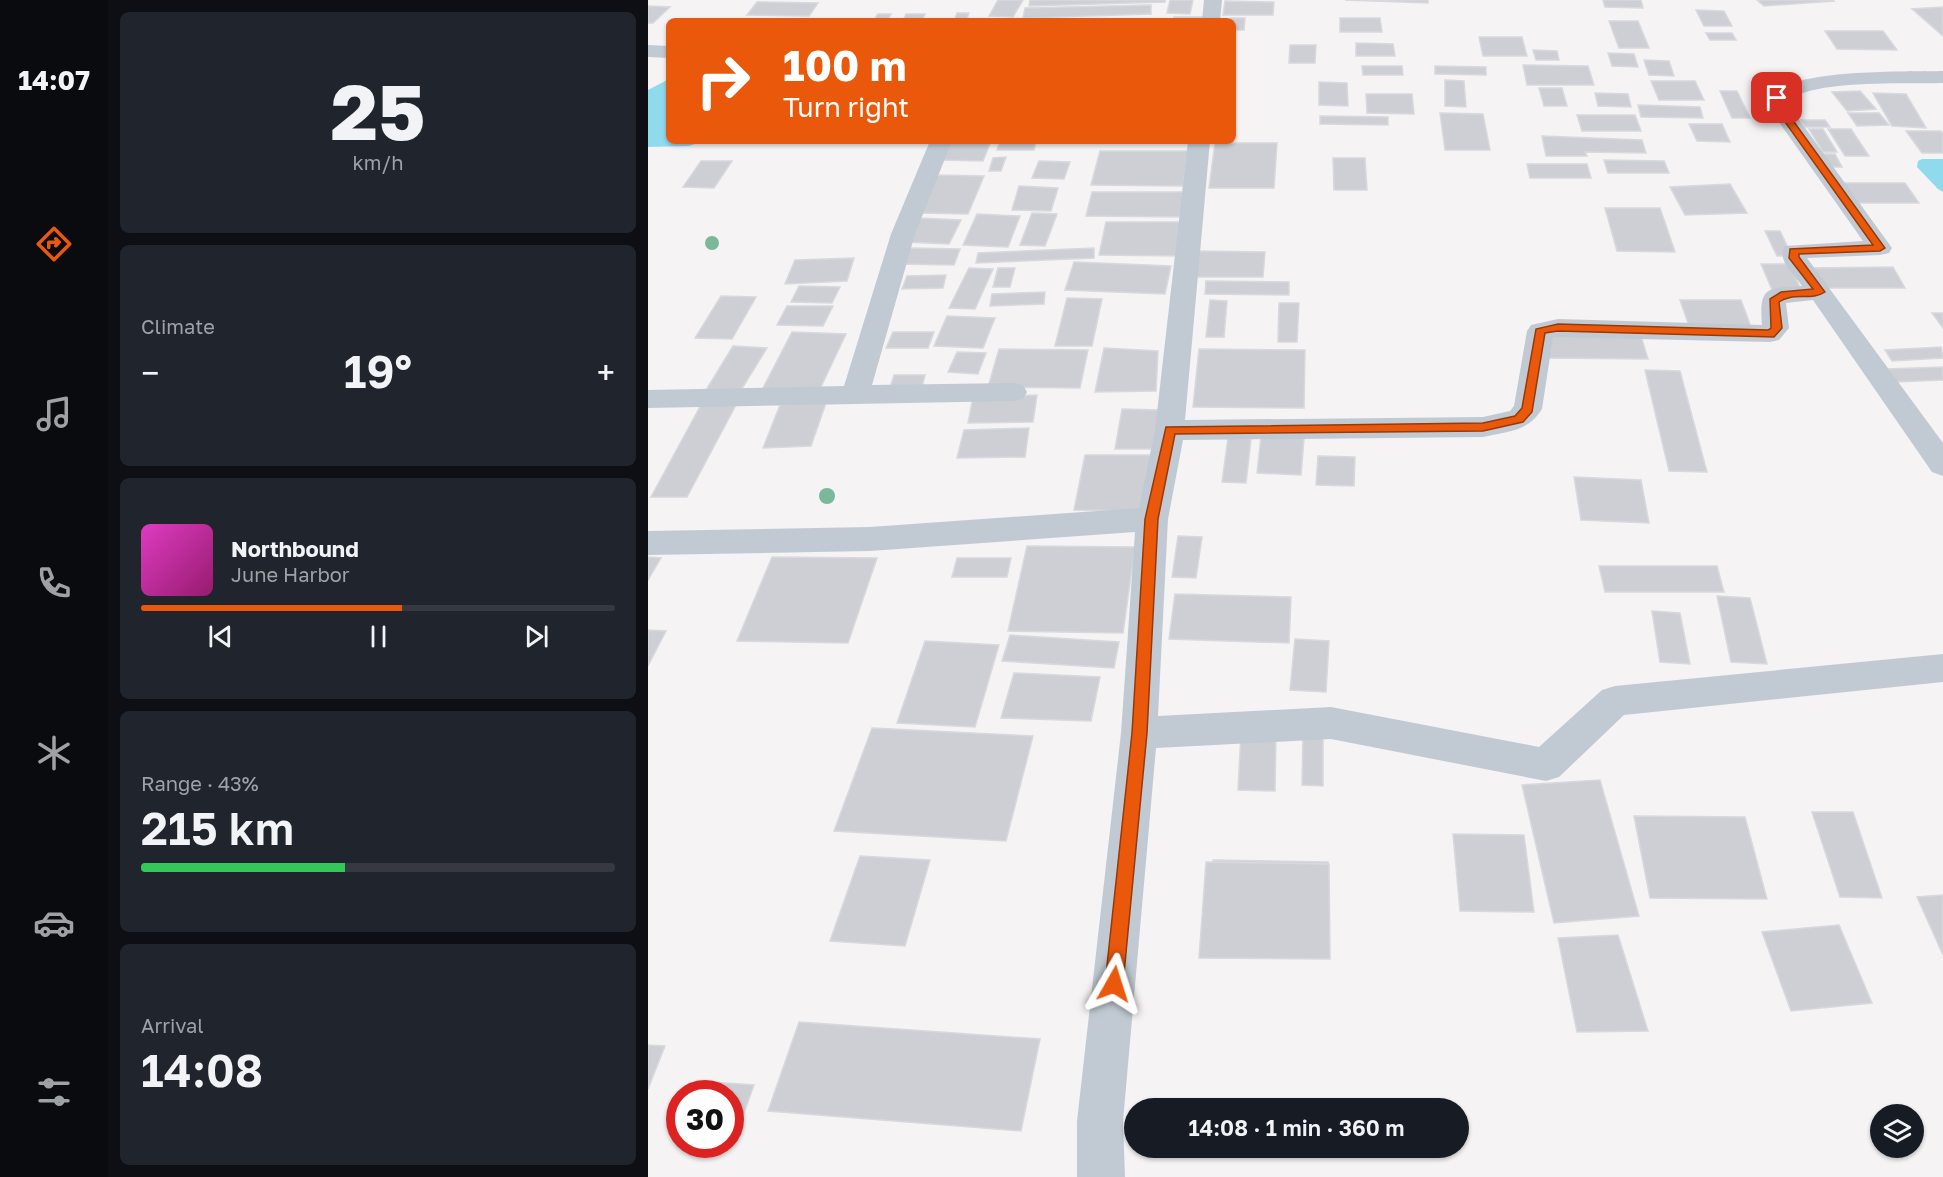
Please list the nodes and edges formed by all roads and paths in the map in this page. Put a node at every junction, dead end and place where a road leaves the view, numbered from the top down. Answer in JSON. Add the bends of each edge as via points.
{"nodes":[{"id":1,"x":1213,"y":1,"type":"edge"},
{"id":2,"x":1211,"y":18,"type":"edge"},
{"id":3,"x":648,"y":51,"type":"edge"},
{"id":4,"x":666,"y":52,"type":"edge"},
{"id":5,"x":1943,"y":77,"type":"edge"},
{"id":6,"x":939,"y":144,"type":"edge"},
{"id":7,"x":1199,"y":144,"type":"edge"},
{"id":8,"x":1820,"y":292,"type":"junction"},
{"id":9,"x":1013,"y":392,"type":"dead end"},
{"id":10,"x":856,"y":394,"type":"junction"},
{"id":11,"x":648,"y":399,"type":"edge"},
{"id":12,"x":1170,"y":430,"type":"junction"},
{"id":13,"x":1943,"y":465,"type":"edge"},
{"id":14,"x":1152,"y":519,"type":"junction"},
{"id":15,"x":648,"y":543,"type":"edge"},
{"id":16,"x":1943,"y":668,"type":"edge"},
{"id":17,"x":1139,"y":733,"type":"junction"},
{"id":18,"x":1101,"y":1177,"type":"edge"}],
"edges":[{"from":1,"to":2,"type":"street"},
{"from":3,"to":4,"type":"street"},
{"from":5,"to":8,"type":"street","via":[[1816,83],[1790,88],[1777,98],[1785,115],[1880,248],[1794,251],[1794,258]]},
{"from":6,"to":10,"type":"street","via":[[921,181],[900,244]]},
{"from":7,"to":12,"type":"street"},
{"from":8,"to":12,"type":"street","via":[[1781,295],[1773,301],[1776,328],[1770,334],[1558,327],[1540,331],[1528,409],[1519,419],[1483,427]]},
{"from":8,"to":13,"type":"street"},
{"from":9,"to":10,"type":"street"},
{"from":10,"to":11,"type":"street"},
{"from":12,"to":14,"type":"street"},
{"from":14,"to":15,"type":"street","via":[[870,538]]},
{"from":14,"to":17,"type":"street"},
{"from":16,"to":17,"type":"street","via":[[1615,700],[1546,765],[1331,723]]},
{"from":17,"to":18,"type":"street","via":[[1101,1121]]}]}
